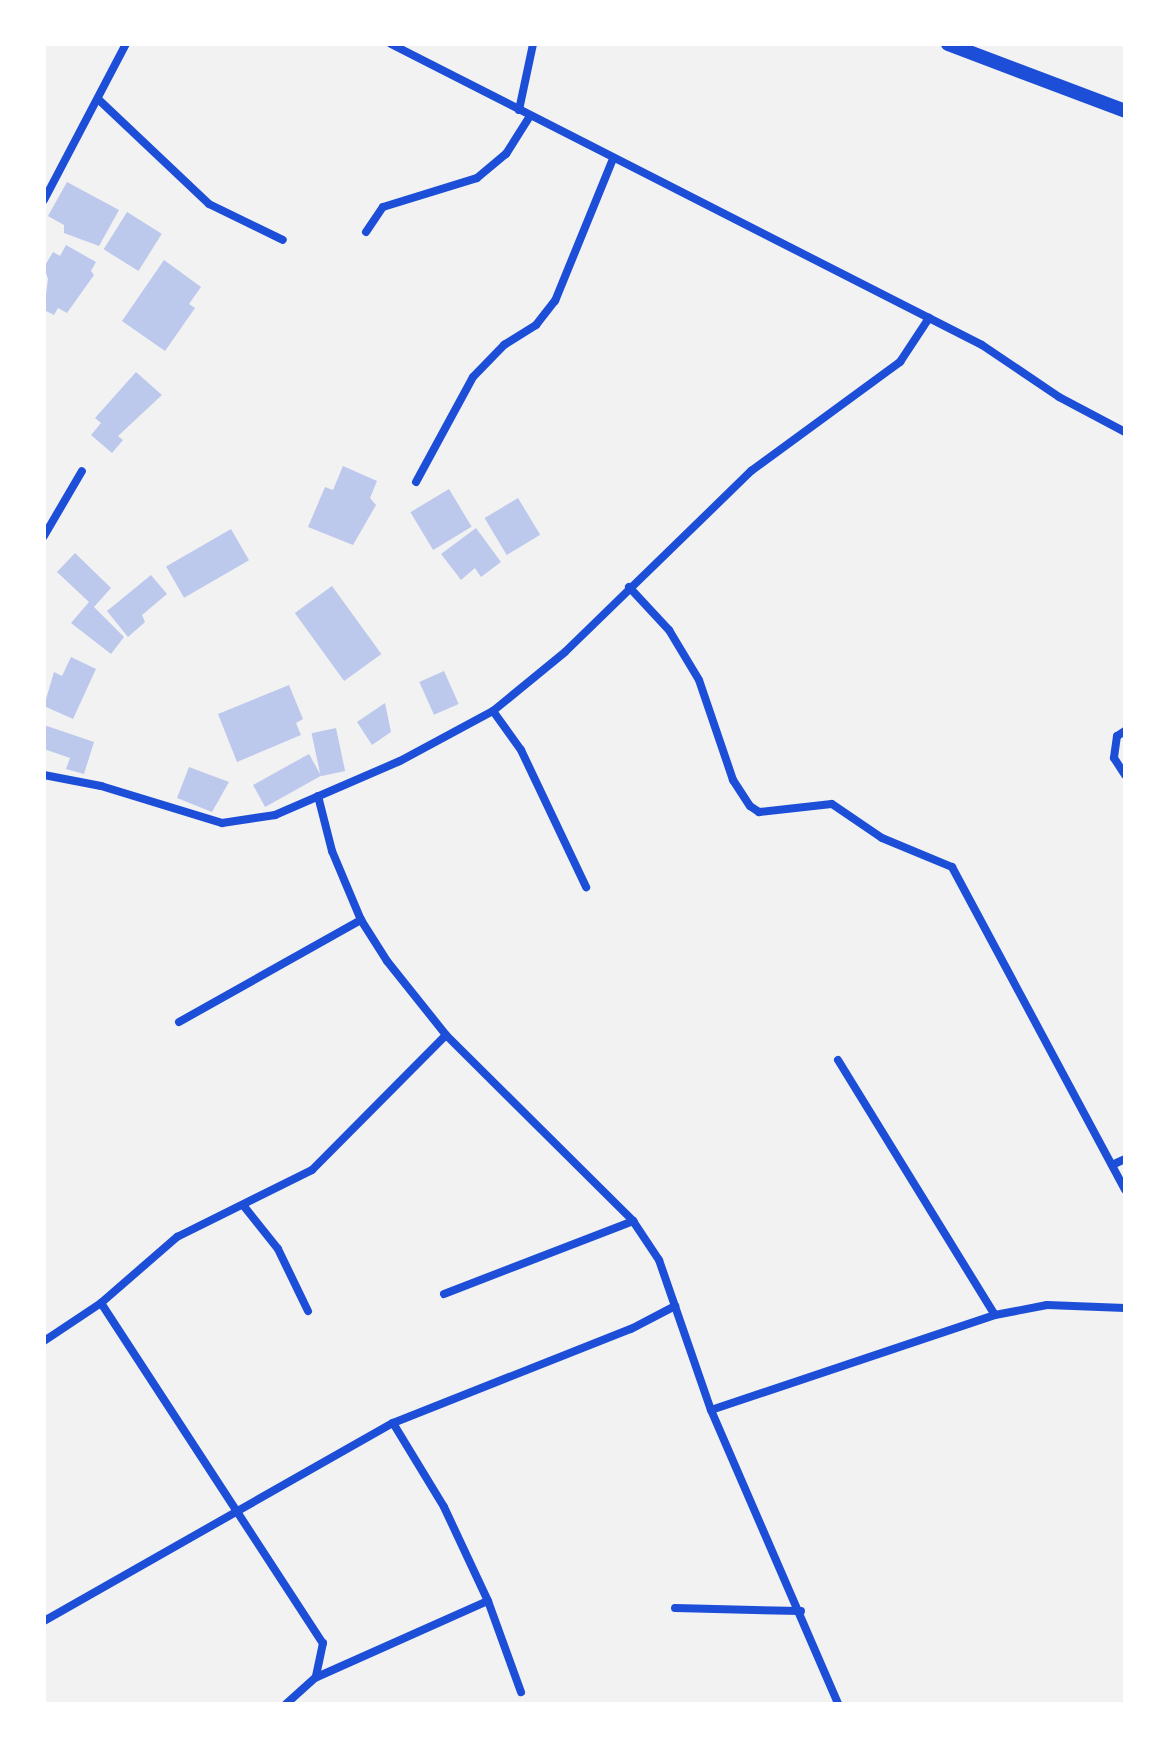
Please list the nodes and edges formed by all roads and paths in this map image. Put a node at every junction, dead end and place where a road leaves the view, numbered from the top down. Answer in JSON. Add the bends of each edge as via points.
{"nodes":[{"id":1,"x":126,"y":44,"type":"edge"},
{"id":2,"x":391,"y":44,"type":"edge"},
{"id":3,"x":533,"y":44,"type":"edge"},
{"id":4,"x":948,"y":44,"type":"edge"},
{"id":5,"x":98,"y":99,"type":"junction"},
{"id":6,"x":519,"y":110,"type":"junction"},
{"id":7,"x":1125,"y":111,"type":"edge"},
{"id":8,"x":530,"y":116,"type":"junction"},
{"id":9,"x":613,"y":159,"type":"junction"},
{"id":10,"x":44,"y":200,"type":"edge"},
{"id":11,"x":366,"y":232,"type":"dead end"},
{"id":12,"x":283,"y":240,"type":"dead end"},
{"id":13,"x":929,"y":318,"type":"junction"},
{"id":14,"x":1125,"y":432,"type":"edge"},
{"id":15,"x":82,"y":471,"type":"dead end"},
{"id":16,"x":416,"y":482,"type":"dead end"},
{"id":17,"x":44,"y":536,"type":"edge"},
{"id":18,"x":629,"y":587,"type":"junction"},
{"id":19,"x":493,"y":711,"type":"junction"},
{"id":20,"x":1125,"y":731,"type":"edge"},
{"id":21,"x":44,"y":775,"type":"edge"},
{"id":22,"x":1125,"y":775,"type":"edge"},
{"id":23,"x":318,"y":796,"type":"junction"},
{"id":24,"x":586,"y":887,"type":"dead end"},
{"id":25,"x":361,"y":920,"type":"junction"},
{"id":26,"x":179,"y":1022,"type":"dead end"},
{"id":27,"x":446,"y":1035,"type":"junction"},
{"id":28,"x":838,"y":1060,"type":"dead end"},
{"id":29,"x":1125,"y":1159,"type":"edge"},
{"id":30,"x":1112,"y":1165,"type":"junction"},
{"id":31,"x":1125,"y":1190,"type":"edge"},
{"id":32,"x":243,"y":1205,"type":"junction"},
{"id":33,"x":633,"y":1221,"type":"junction"},
{"id":34,"x":444,"y":1294,"type":"dead end"},
{"id":35,"x":101,"y":1303,"type":"junction"},
{"id":36,"x":675,"y":1306,"type":"junction"},
{"id":37,"x":1125,"y":1308,"type":"edge"},
{"id":38,"x":308,"y":1311,"type":"dead end"},
{"id":39,"x":995,"y":1315,"type":"junction"},
{"id":40,"x":44,"y":1341,"type":"edge"},
{"id":41,"x":711,"y":1410,"type":"junction"},
{"id":42,"x":393,"y":1423,"type":"junction"},
{"id":43,"x":237,"y":1514,"type":"junction"},
{"id":44,"x":488,"y":1601,"type":"junction"},
{"id":45,"x":675,"y":1608,"type":"dead end"},
{"id":46,"x":801,"y":1611,"type":"junction"},
{"id":47,"x":44,"y":1621,"type":"edge"},
{"id":48,"x":316,"y":1677,"type":"junction"},
{"id":49,"x":521,"y":1692,"type":"dead end"},
{"id":50,"x":286,"y":1704,"type":"edge"},
{"id":51,"x":838,"y":1704,"type":"edge"}],
"edges":[{"from":1,"to":5,"type":"street"},
{"from":2,"to":6,"type":"street"},
{"from":3,"to":6,"type":"street"},
{"from":4,"to":7,"type":"main road"},
{"from":5,"to":10,"type":"street"},
{"from":5,"to":12,"type":"street","via":[[209,204]]},
{"from":6,"to":8,"type":"street"},
{"from":8,"to":9,"type":"street"},
{"from":8,"to":11,"type":"street","via":[[506,154],[477,178],[383,207]]},
{"from":9,"to":13,"type":"street"},
{"from":9,"to":16,"type":"street","via":[[555,301],[536,325],[504,345],[473,377]]},
{"from":13,"to":14,"type":"street"},
{"from":13,"to":18,"type":"street","via":[[900,362],[751,471]]},
{"from":15,"to":17,"type":"street"},
{"from":18,"to":19,"type":"street","via":[[565,652]]},
{"from":18,"to":30,"type":"street","via":[[669,630],[699,680],[733,780],[750,806],[759,812],[832,804],[882,838],[952,867]]},
{"from":19,"to":23,"type":"street","via":[[400,761]]},
{"from":19,"to":24,"type":"street","via":[[521,750]]},
{"from":20,"to":22,"type":"street","via":[[1117,736],[1114,758]]},
{"from":21,"to":23,"type":"street","via":[[101,786],[222,823],[275,815]]},
{"from":23,"to":25,"type":"street","via":[[332,851]]},
{"from":25,"to":26,"type":"street"},
{"from":25,"to":27,"type":"street"},
{"from":27,"to":32,"type":"street","via":[[331,1156]]},
{"from":27,"to":33,"type":"street"},
{"from":28,"to":39,"type":"street"},
{"from":29,"to":30,"type":"street"},
{"from":30,"to":31,"type":"street"},
{"from":32,"to":35,"type":"street","via":[[177,1237]]},
{"from":32,"to":38,"type":"street","via":[[278,1249]]},
{"from":33,"to":34,"type":"street"},
{"from":33,"to":36,"type":"street","via":[[659,1260]]},
{"from":35,"to":40,"type":"street"},
{"from":35,"to":43,"type":"street"},
{"from":36,"to":41,"type":"street"},
{"from":36,"to":42,"type":"street","via":[[631,1329]]},
{"from":37,"to":39,"type":"street","via":[[1047,1305]]},
{"from":39,"to":41,"type":"street"},
{"from":41,"to":46,"type":"street"},
{"from":42,"to":43,"type":"street"},
{"from":42,"to":44,"type":"street","via":[[444,1507]]},
{"from":43,"to":47,"type":"street"},
{"from":43,"to":48,"type":"street","via":[[323,1643]]},
{"from":44,"to":48,"type":"street"},
{"from":44,"to":49,"type":"street"},
{"from":45,"to":46,"type":"street"},
{"from":46,"to":51,"type":"street"},
{"from":48,"to":50,"type":"street"}]}
